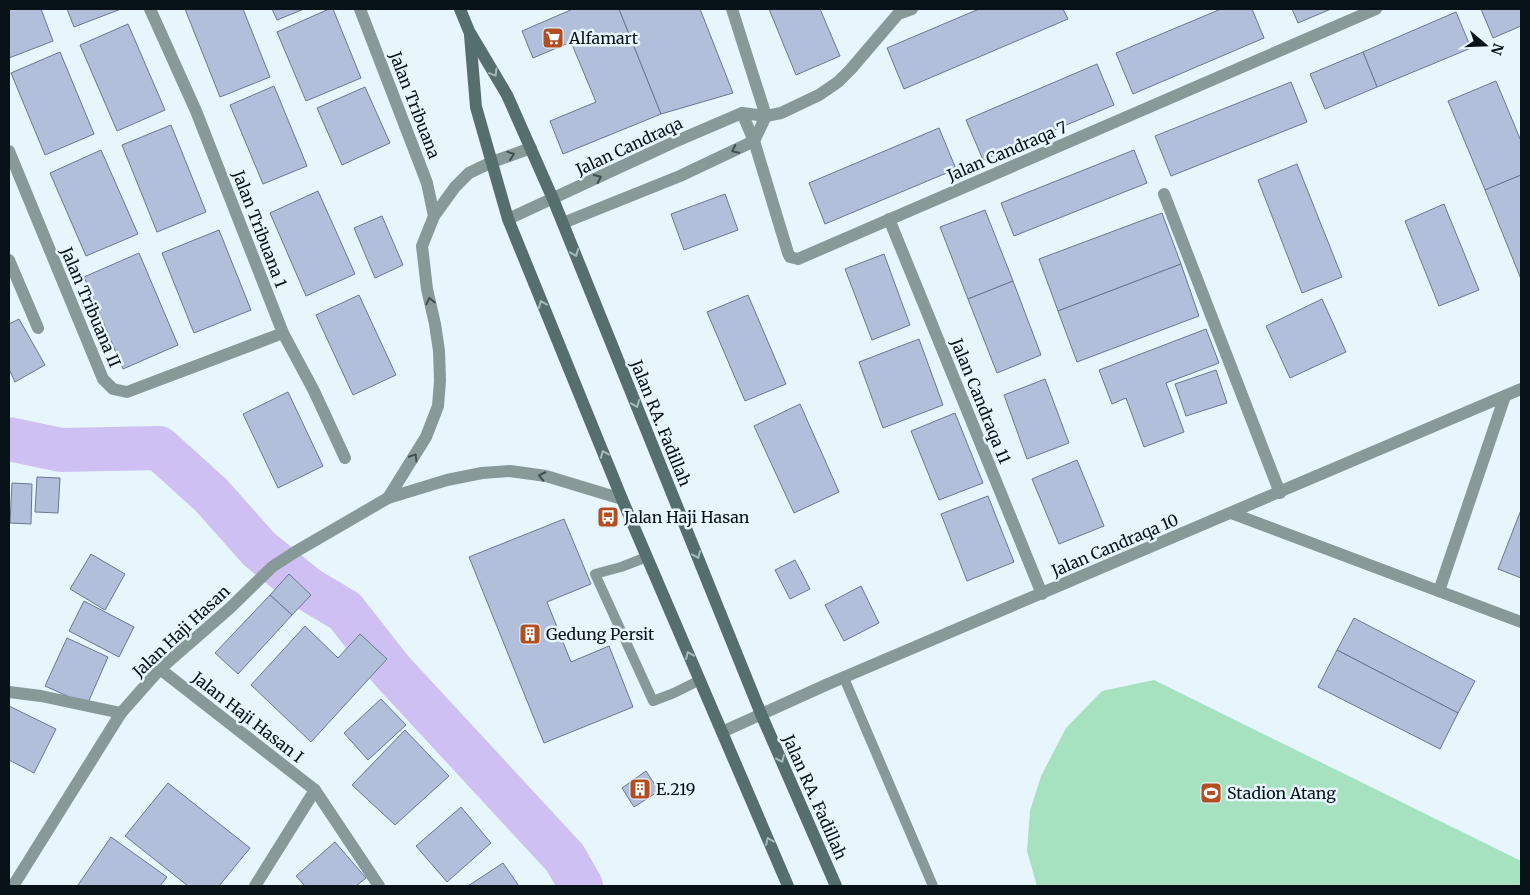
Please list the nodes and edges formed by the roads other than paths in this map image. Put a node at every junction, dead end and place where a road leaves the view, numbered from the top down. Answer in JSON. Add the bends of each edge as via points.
{"nodes":[{"id":1,"x":150,"y":9,"type":"edge"},
{"id":2,"x":360,"y":9,"type":"edge"},
{"id":3,"x":460,"y":9,"type":"edge"},
{"id":4,"x":732,"y":9,"type":"edge"},
{"id":5,"x":912,"y":9,"type":"edge"},
{"id":6,"x":1376,"y":9,"type":"edge"},
{"id":7,"x":893,"y":11,"type":"edge"},
{"id":8,"x":469,"y":31,"type":"junction"},
{"id":9,"x":742,"y":113,"type":"junction"},
{"id":10,"x":766,"y":116,"type":"junction"},
{"id":11,"x":754,"y":141,"type":"junction"},
{"id":12,"x":531,"y":148,"type":"junction"},
{"id":13,"x":9,"y":151,"type":"edge"},
{"id":14,"x":492,"y":162,"type":"junction"},
{"id":15,"x":1164,"y":194,"type":"dead end"},
{"id":16,"x":554,"y":199,"type":"junction"},
{"id":17,"x":434,"y":216,"type":"junction"},
{"id":18,"x":508,"y":218,"type":"junction"},
{"id":19,"x":889,"y":219,"type":"junction"},
{"id":20,"x":563,"y":223,"type":"junction"},
{"id":21,"x":9,"y":260,"type":"edge"},
{"id":22,"x":38,"y":328,"type":"dead end"},
{"id":23,"x":283,"y":333,"type":"junction"},
{"id":24,"x":1521,"y":389,"type":"edge"},
{"id":25,"x":1505,"y":396,"type":"junction"},
{"id":26,"x":345,"y":458,"type":"dead end"},
{"id":27,"x":1280,"y":493,"type":"junction"},
{"id":28,"x":388,"y":498,"type":"junction"},
{"id":29,"x":622,"y":500,"type":"junction"},
{"id":30,"x":1232,"y":513,"type":"junction"},
{"id":31,"x":647,"y":557,"type":"junction"},
{"id":32,"x":1439,"y":591,"type":"junction"},
{"id":33,"x":1042,"y":594,"type":"junction"},
{"id":34,"x":1521,"y":622,"type":"edge"},
{"id":35,"x":160,"y":669,"type":"junction"},
{"id":36,"x":844,"y":678,"type":"junction"},
{"id":37,"x":700,"y":680,"type":"junction"},
{"id":38,"x":9,"y":692,"type":"edge"},
{"id":39,"x":121,"y":713,"type":"junction"},
{"id":40,"x":761,"y":714,"type":"junction"},
{"id":41,"x":722,"y":732,"type":"junction"},
{"id":42,"x":315,"y":790,"type":"junction"},
{"id":43,"x":13,"y":886,"type":"edge"},
{"id":44,"x":255,"y":886,"type":"edge"},
{"id":45,"x":379,"y":886,"type":"edge"},
{"id":46,"x":788,"y":886,"type":"edge"},
{"id":47,"x":836,"y":886,"type":"edge"},
{"id":48,"x":933,"y":886,"type":"edge"}],
"edges":[{"from":1,"to":23,"type":"street","name":"Jalan Tribuana 1","via":[[196,111]]},
{"from":2,"to":17,"type":"street","name":"Jalan Tribuana","via":[[428,183]]},
{"from":3,"to":8,"type":"main road","name":"Jalan RA. Fadillah"},
{"from":4,"to":10,"type":"street"},
{"from":5,"to":7,"type":"street"},
{"from":6,"to":19,"type":"street","name":"Jalan Candraqa 7"},
{"from":7,"to":10,"type":"street","via":[[875,42],[838,82],[781,113]]},
{"from":8,"to":12,"type":"main road","name":"Jalan RA. Fadillah","one_way":true,"via":[[507,95]]},
{"from":8,"to":14,"type":"main road","name":"Jalan RA. Fadillah","via":[[476,107]]},
{"from":9,"to":10,"type":"street"},
{"from":9,"to":11,"type":"street","name":"Jalan Candraqa 7"},
{"from":16,"to":9,"type":"street","name":"Jalan Candraqa","one_way":true},
{"from":10,"to":11,"type":"street"},
{"from":11,"to":19,"type":"street","name":"Jalan Candraqa 7","via":[[783,240],[792,258],[812,254]]},
{"from":11,"to":20,"type":"street","one_way":true,"via":[[680,176]]},
{"from":14,"to":12,"type":"street","name":"Jalan Haji Hasan","one_way":true},
{"from":12,"to":16,"type":"main road","name":"Jalan RA. Fadillah"},
{"from":13,"to":23,"type":"street","name":"Jalan Tribuana II","via":[[103,379],[113,389],[127,392]]},
{"from":14,"to":17,"type":"street","name":"Jalan Haji Hasan","via":[[469,173]]},
{"from":14,"to":18,"type":"main road","name":"Jalan RA. Fadillah"},
{"from":15,"to":27,"type":"street"},
{"from":16,"to":18,"type":"street","name":"Jalan Candraqa"},
{"from":16,"to":20,"type":"main road","name":"Jalan RA. Fadillah"},
{"from":28,"to":17,"type":"street","name":"Jalan Haji Hasan","one_way":true,"via":[[426,437],[438,406],[439,351],[422,246]]},
{"from":29,"to":18,"type":"main road","name":"Jalan RA. Fadillah","one_way":true},
{"from":19,"to":33,"type":"street","name":"Jalan Candraqa 11"},
{"from":20,"to":40,"type":"main road","name":"Jalan RA. Fadillah","one_way":true},
{"from":21,"to":22,"type":"street"},
{"from":23,"to":26,"type":"street","name":"Jalan Tribuana 1"},
{"from":24,"to":25,"type":"street","name":"Jalan Candraqa 10"},
{"from":25,"to":27,"type":"street","name":"Jalan Candraqa 10"},
{"from":25,"to":32,"type":"street"},
{"from":27,"to":30,"type":"street","name":"Jalan Candraqa 10"},
{"from":29,"to":28,"type":"street","name":"Jalan Haji Hasan","one_way":true,"via":[[546,476],[510,471],[447,480]]},
{"from":28,"to":35,"type":"street","name":"Jalan Haji Hasan","via":[[272,567]]},
{"from":29,"to":31,"type":"main road","name":"Jalan RA. Fadillah"},
{"from":30,"to":32,"type":"street"},
{"from":30,"to":33,"type":"street","name":"Jalan Candraqa 10"},
{"from":37,"to":31,"type":"main road","name":"Jalan RA. Fadillah","one_way":true},
{"from":31,"to":37,"type":"lane","via":[[595,574],[653,701]]},
{"from":32,"to":34,"type":"street"},
{"from":33,"to":36,"type":"street","name":"Jalan Candraqa 10"},
{"from":35,"to":39,"type":"street","name":"Jalan Haji Hasan"},
{"from":35,"to":42,"type":"street","name":"Jalan Haji Hasan I"},
{"from":36,"to":40,"type":"street","name":"Jalan Candraqa 10"},
{"from":36,"to":48,"type":"lane"},
{"from":37,"to":41,"type":"main road","name":"Jalan RA. Fadillah"},
{"from":38,"to":39,"type":"street"},
{"from":39,"to":43,"type":"street","name":"Jalan Haji Hasan"},
{"from":40,"to":41,"type":"street","name":"Jalan Candraqa 10"},
{"from":40,"to":47,"type":"main road","name":"Jalan RA. Fadillah","one_way":true},
{"from":46,"to":41,"type":"main road","name":"Jalan RA. Fadillah","one_way":true},
{"from":42,"to":44,"type":"street"},
{"from":42,"to":45,"type":"street","name":"Jalan Haji Hasan I"}]}
